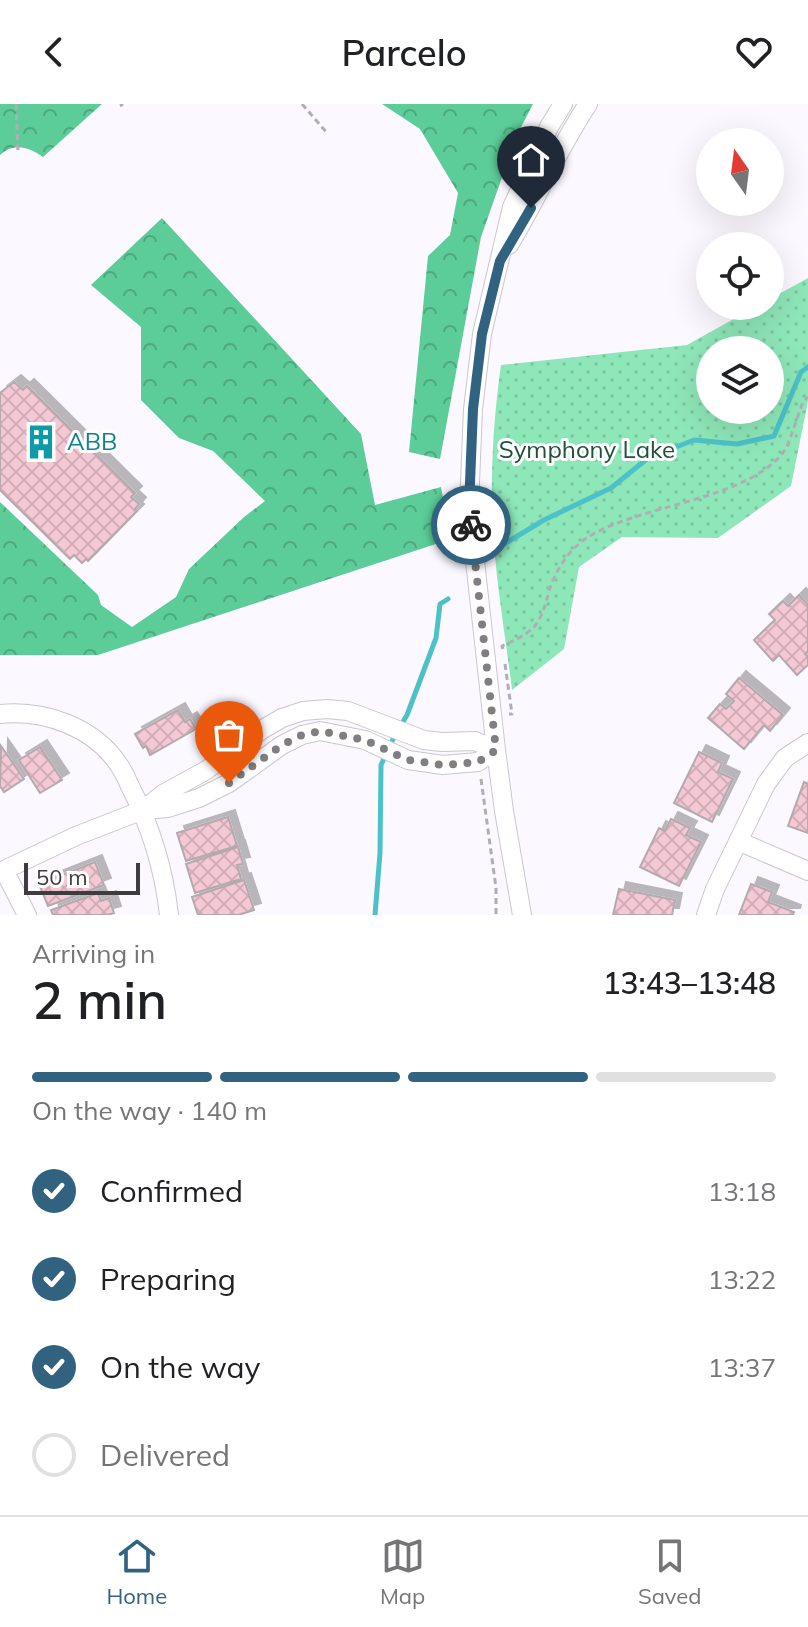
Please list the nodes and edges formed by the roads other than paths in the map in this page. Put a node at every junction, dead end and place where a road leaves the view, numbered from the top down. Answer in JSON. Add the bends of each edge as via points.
{"nodes":[{"id":1,"x":563,"y":104,"type":"edge"},
{"id":2,"x":588,"y":104,"type":"edge"},
{"id":3,"x":500,"y":261,"type":"junction"},
{"id":4,"x":0,"y":714,"type":"edge"},
{"id":5,"x":808,"y":743,"type":"edge"},
{"id":6,"x":496,"y":750,"type":"junction"},
{"id":7,"x":143,"y":810,"type":"junction"},
{"id":8,"x":738,"y":841,"type":"junction"},
{"id":9,"x":2,"y":871,"type":"edge"},
{"id":10,"x":808,"y":871,"type":"edge"},
{"id":11,"x":27,"y":915,"type":"edge"},
{"id":12,"x":169,"y":915,"type":"edge"},
{"id":13,"x":522,"y":915,"type":"edge"},
{"id":14,"x":706,"y":915,"type":"edge"}],
"edges":[{"from":1,"to":3,"type":"street","via":[[512,207]]},
{"from":2,"to":3,"type":"street"},
{"from":3,"to":6,"type":"street","via":[[482,334],[469,507]]},
{"from":4,"to":7,"type":"street","via":[[55,718],[83,731],[119,764]]},
{"from":5,"to":8,"type":"street","via":[[776,770]]},
{"from":6,"to":7,"type":"street","via":[[478,762],[443,765],[408,760],[365,740],[320,731],[282,745],[199,798]]},
{"from":6,"to":7,"type":"street","via":[[475,741],[424,740],[348,711],[292,714]]},
{"from":6,"to":13,"type":"street"},
{"from":7,"to":9,"type":"street"},
{"from":7,"to":12,"type":"street","via":[[159,856]]},
{"from":8,"to":10,"type":"street"},
{"from":8,"to":14,"type":"street"},
{"from":9,"to":11,"type":"street"}]}
